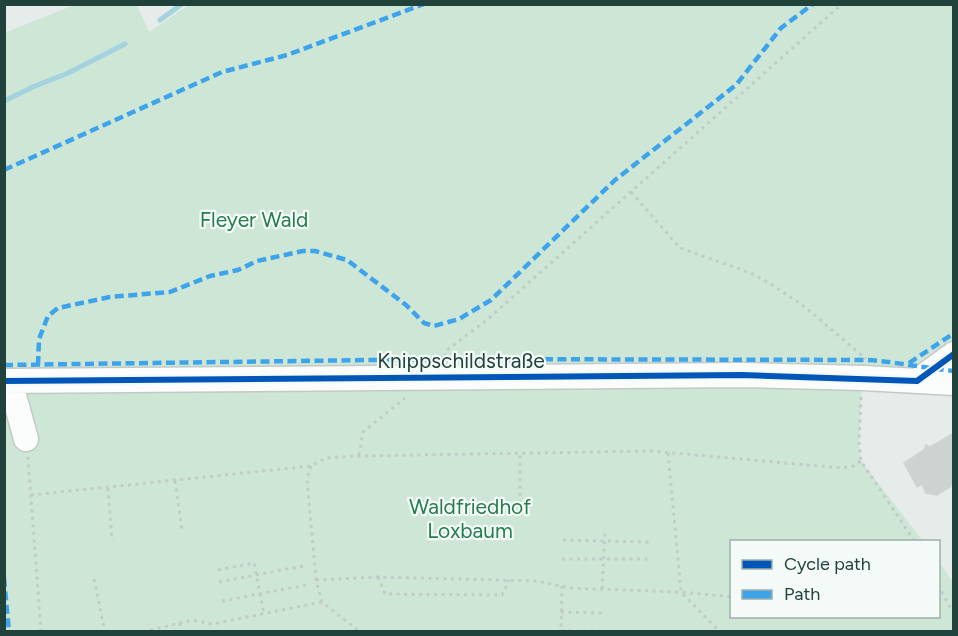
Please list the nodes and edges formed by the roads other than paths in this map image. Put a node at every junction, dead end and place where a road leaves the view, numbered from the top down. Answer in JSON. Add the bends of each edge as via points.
{"nodes":[{"id":1,"x":954,"y":354,"type":"edge"},
{"id":2,"x":7,"y":381,"type":"edge"},
{"id":3,"x":917,"y":381,"type":"junction"},
{"id":4,"x":954,"y":383,"type":"edge"},
{"id":5,"x":27,"y":440,"type":"road end"}],
"edges":[{"from":1,"to":3,"type":"street"},
{"from":2,"to":3,"type":"street","name":"Knippschildstraße","via":[[742,375],[866,369]]},
{"from":2,"to":5,"type":"street"},
{"from":3,"to":4,"type":"street","name":"Knippschildstraße"}]}
